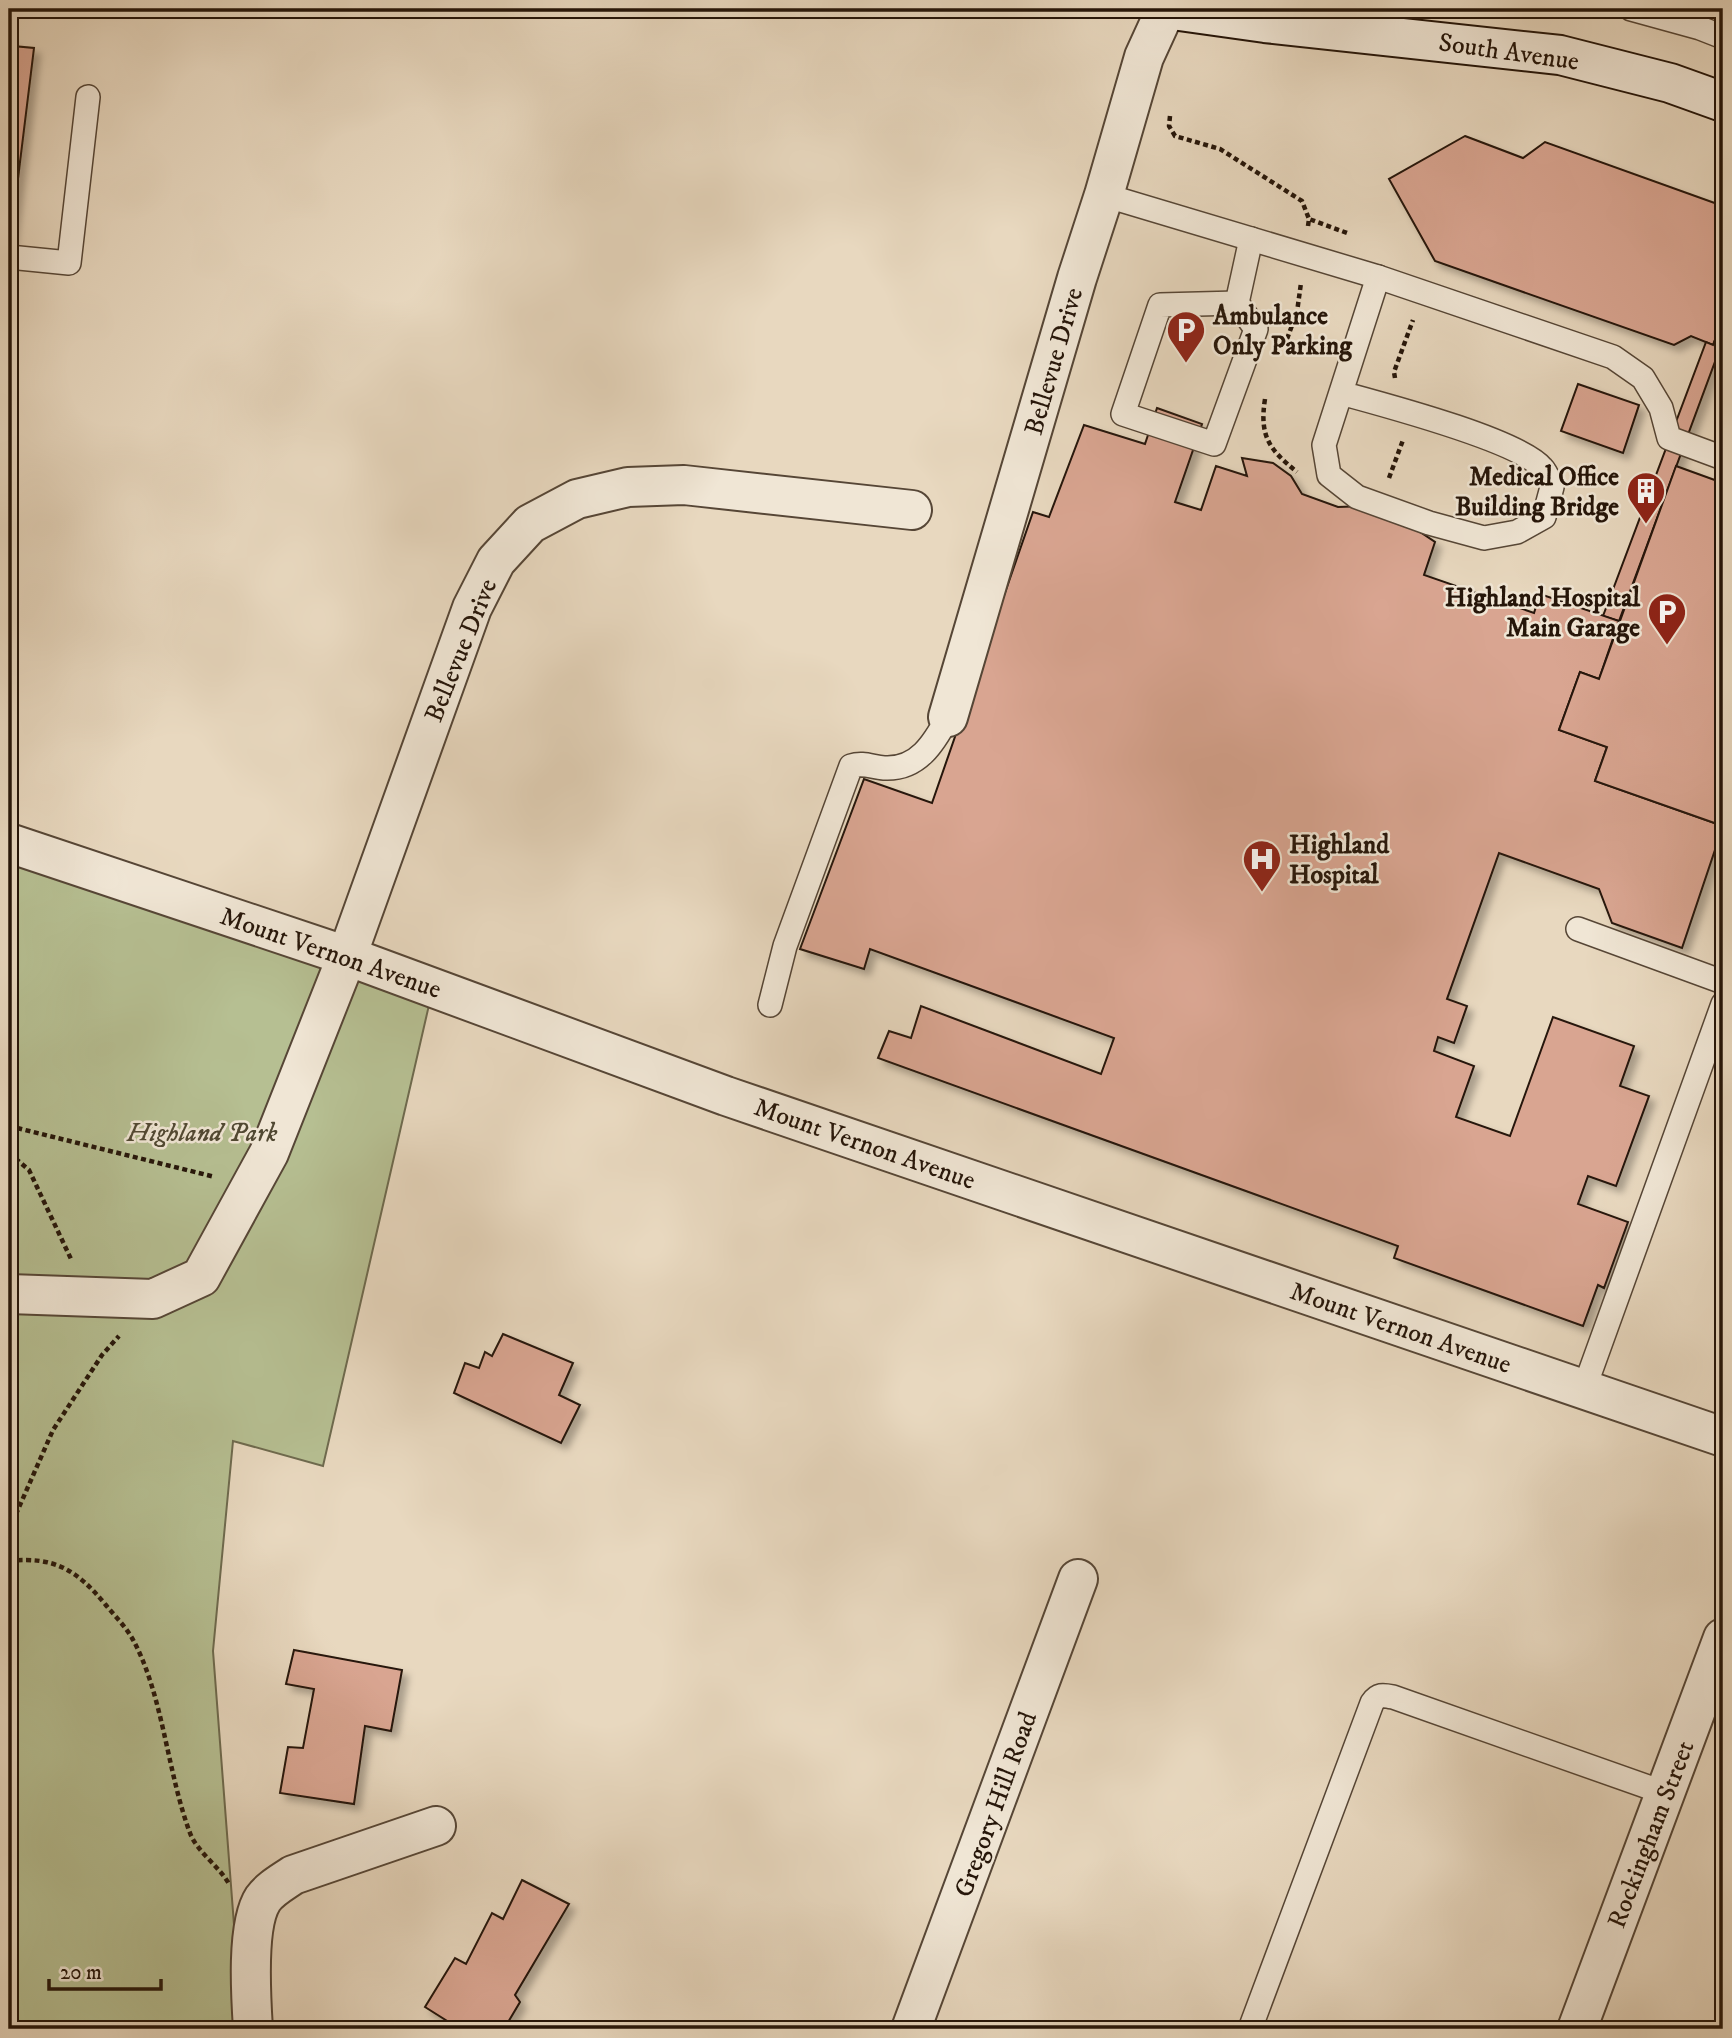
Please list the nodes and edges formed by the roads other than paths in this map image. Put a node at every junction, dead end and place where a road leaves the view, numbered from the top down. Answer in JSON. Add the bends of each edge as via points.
{"nodes":[{"id":1,"x":1165,"y":9,"type":"edge"},
{"id":2,"x":1631,"y":9,"type":"edge"},
{"id":3,"x":1266,"y":16,"type":"edge"},
{"id":4,"x":1723,"y":37,"type":"edge"},
{"id":5,"x":88,"y":97,"type":"dead end"},
{"id":6,"x":1723,"y":103,"type":"edge"},
{"id":7,"x":1104,"y":195,"type":"junction"},
{"id":8,"x":1251,"y":239,"type":"junction"},
{"id":9,"x":9,"y":257,"type":"edge"},
{"id":10,"x":1378,"y":277,"type":"junction"},
{"id":11,"x":1237,"y":303,"type":"junction"},
{"id":12,"x":1341,"y":393,"type":"junction"},
{"id":13,"x":1723,"y":458,"type":"edge"},
{"id":14,"x":912,"y":510,"type":"dead end"},
{"id":15,"x":948,"y":717,"type":"joint"},
{"id":16,"x":9,"y":843,"type":"edge"},
{"id":17,"x":1578,"y":929,"type":"dead end"},
{"id":18,"x":347,"y":956,"type":"junction"},
{"id":19,"x":1723,"y":982,"type":"edge"},
{"id":20,"x":1723,"y":1004,"type":"edge"},
{"id":21,"x":770,"y":1005,"type":"dead end"},
{"id":22,"x":9,"y":1294,"type":"edge"},
{"id":23,"x":1584,"y":1389,"type":"junction"},
{"id":24,"x":1723,"y":1437,"type":"edge"},
{"id":25,"x":1078,"y":1579,"type":"dead end"},
{"id":26,"x":1723,"y":1638,"type":"edge"},
{"id":27,"x":1665,"y":1793,"type":"junction"},
{"id":28,"x":436,"y":1826,"type":"dead end"},
{"id":29,"x":253,"y":2029,"type":"edge"},
{"id":30,"x":911,"y":2029,"type":"edge"},
{"id":31,"x":1250,"y":2029,"type":"edge"},
{"id":32,"x":1577,"y":2029,"type":"edge"}],
"edges":[{"from":1,"to":3,"type":"street","name":"South Avenue"},
{"from":1,"to":7,"type":"street","name":"Bellevue Drive","via":[[1144,57]]},
{"from":2,"to":4,"type":"lane"},
{"from":3,"to":6,"type":"street","name":"South Avenue","via":[[1560,55],[1670,83]]},
{"from":5,"to":9,"type":"lane","via":[[69,262]]},
{"from":7,"to":8,"type":"lane"},
{"from":7,"to":15,"type":"street","name":"Bellevue Drive"},
{"from":8,"to":10,"type":"lane"},
{"from":8,"to":11,"type":"lane"},
{"from":10,"to":12,"type":"lane"},
{"from":10,"to":13,"type":"lane","via":[[1613,358],[1643,378],[1661,408],[1669,438]]},
{"from":11,"to":11,"type":"lane","via":[[1160,305],[1123,414],[1214,444],[1256,329]]},
{"from":12,"to":12,"type":"lane","via":[[1522,453],[1542,468],[1552,487],[1544,517],[1517,532],[1484,538],[1357,497],[1329,475],[1324,445]]},
{"from":14,"to":18,"type":"street","name":"Bellevue Drive","via":[[684,485],[628,486],[577,499],[530,524],[496,561],[472,608]]},
{"from":15,"to":21,"type":"lane","via":[[920,758],[903,766],[851,766],[785,946]]},
{"from":16,"to":18,"type":"street","name":"Mount Vernon Avenue"},
{"from":17,"to":19,"type":"lane"},
{"from":18,"to":22,"type":"street","name":"Bellevue Drive","via":[[269,1153],[201,1277],[153,1298]]},
{"from":18,"to":23,"type":"street","name":"Mount Vernon Avenue","via":[[726,1096]]},
{"from":20,"to":23,"type":"lane"},
{"from":23,"to":24,"type":"street","name":"Mount Vernon Avenue"},
{"from":25,"to":30,"type":"street","name":"Gregory Hill Road"},
{"from":26,"to":27,"type":"street","name":"Rockingham Street"},
{"from":27,"to":31,"type":"lane","via":[[1393,1697],[1376,1697]]},
{"from":27,"to":32,"type":"street","name":"Rockingham Street"},
{"from":28,"to":29,"type":"street","via":[[293,1875],[262,1900],[252,1945]]}]}
